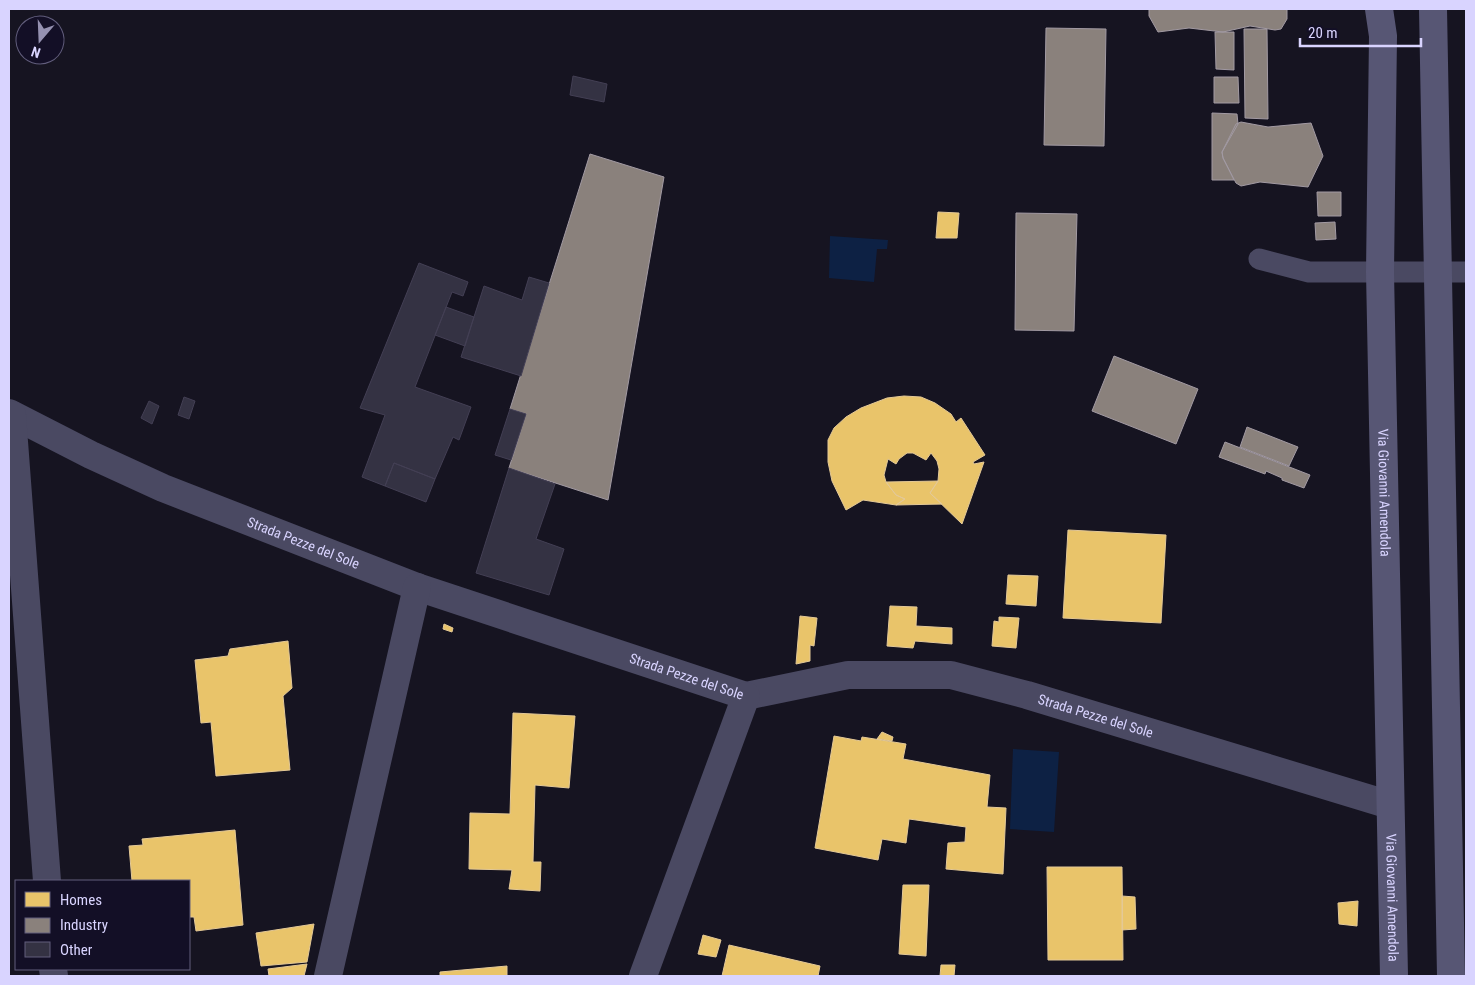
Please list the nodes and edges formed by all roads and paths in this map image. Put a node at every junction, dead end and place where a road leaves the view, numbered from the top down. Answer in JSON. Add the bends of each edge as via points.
{"nodes":[{"id":1,"x":1380,"y":9,"type":"edge"},
{"id":2,"x":1433,"y":9,"type":"edge"},
{"id":3,"x":1259,"y":258,"type":"dead end"},
{"id":4,"x":1380,"y":272,"type":"junction"},
{"id":5,"x":1438,"y":272,"type":"junction"},
{"id":6,"x":1466,"y":272,"type":"edge"},
{"id":7,"x":11,"y":414,"type":"edge"},
{"id":8,"x":418,"y":587,"type":"junction"},
{"id":9,"x":746,"y":696,"type":"junction"},
{"id":10,"x":1390,"y":805,"type":"junction"},
{"id":11,"x":47,"y":880,"type":"edge"},
{"id":12,"x":328,"y":976,"type":"edge"},
{"id":13,"x":643,"y":976,"type":"edge"},
{"id":14,"x":1394,"y":976,"type":"edge"},
{"id":15,"x":1451,"y":976,"type":"edge"}],
"edges":[{"from":1,"to":4,"type":"main road","name":"Via Giovanni Amendola","via":[[1383,36]]},
{"from":2,"to":5,"type":"main road"},
{"from":3,"to":4,"type":"lane","via":[[1309,272]]},
{"from":4,"to":5,"type":"lane"},
{"from":4,"to":10,"type":"main road","name":"Via Giovanni Amendola"},
{"from":5,"to":6,"type":"lane"},
{"from":5,"to":15,"type":"main road"},
{"from":7,"to":8,"type":"street","name":"Strada Pezze del Sole","via":[[163,488]]},
{"from":7,"to":11,"type":"street"},
{"from":8,"to":9,"type":"street","name":"Strada Pezze del Sole"},
{"from":8,"to":12,"type":"street"},
{"from":9,"to":10,"type":"street","name":"Strada Pezze del Sole","via":[[848,675],[950,675],[1027,695]]},
{"from":9,"to":13,"type":"street"},
{"from":10,"to":14,"type":"main road","name":"Via Giovanni Amendola"}]}
